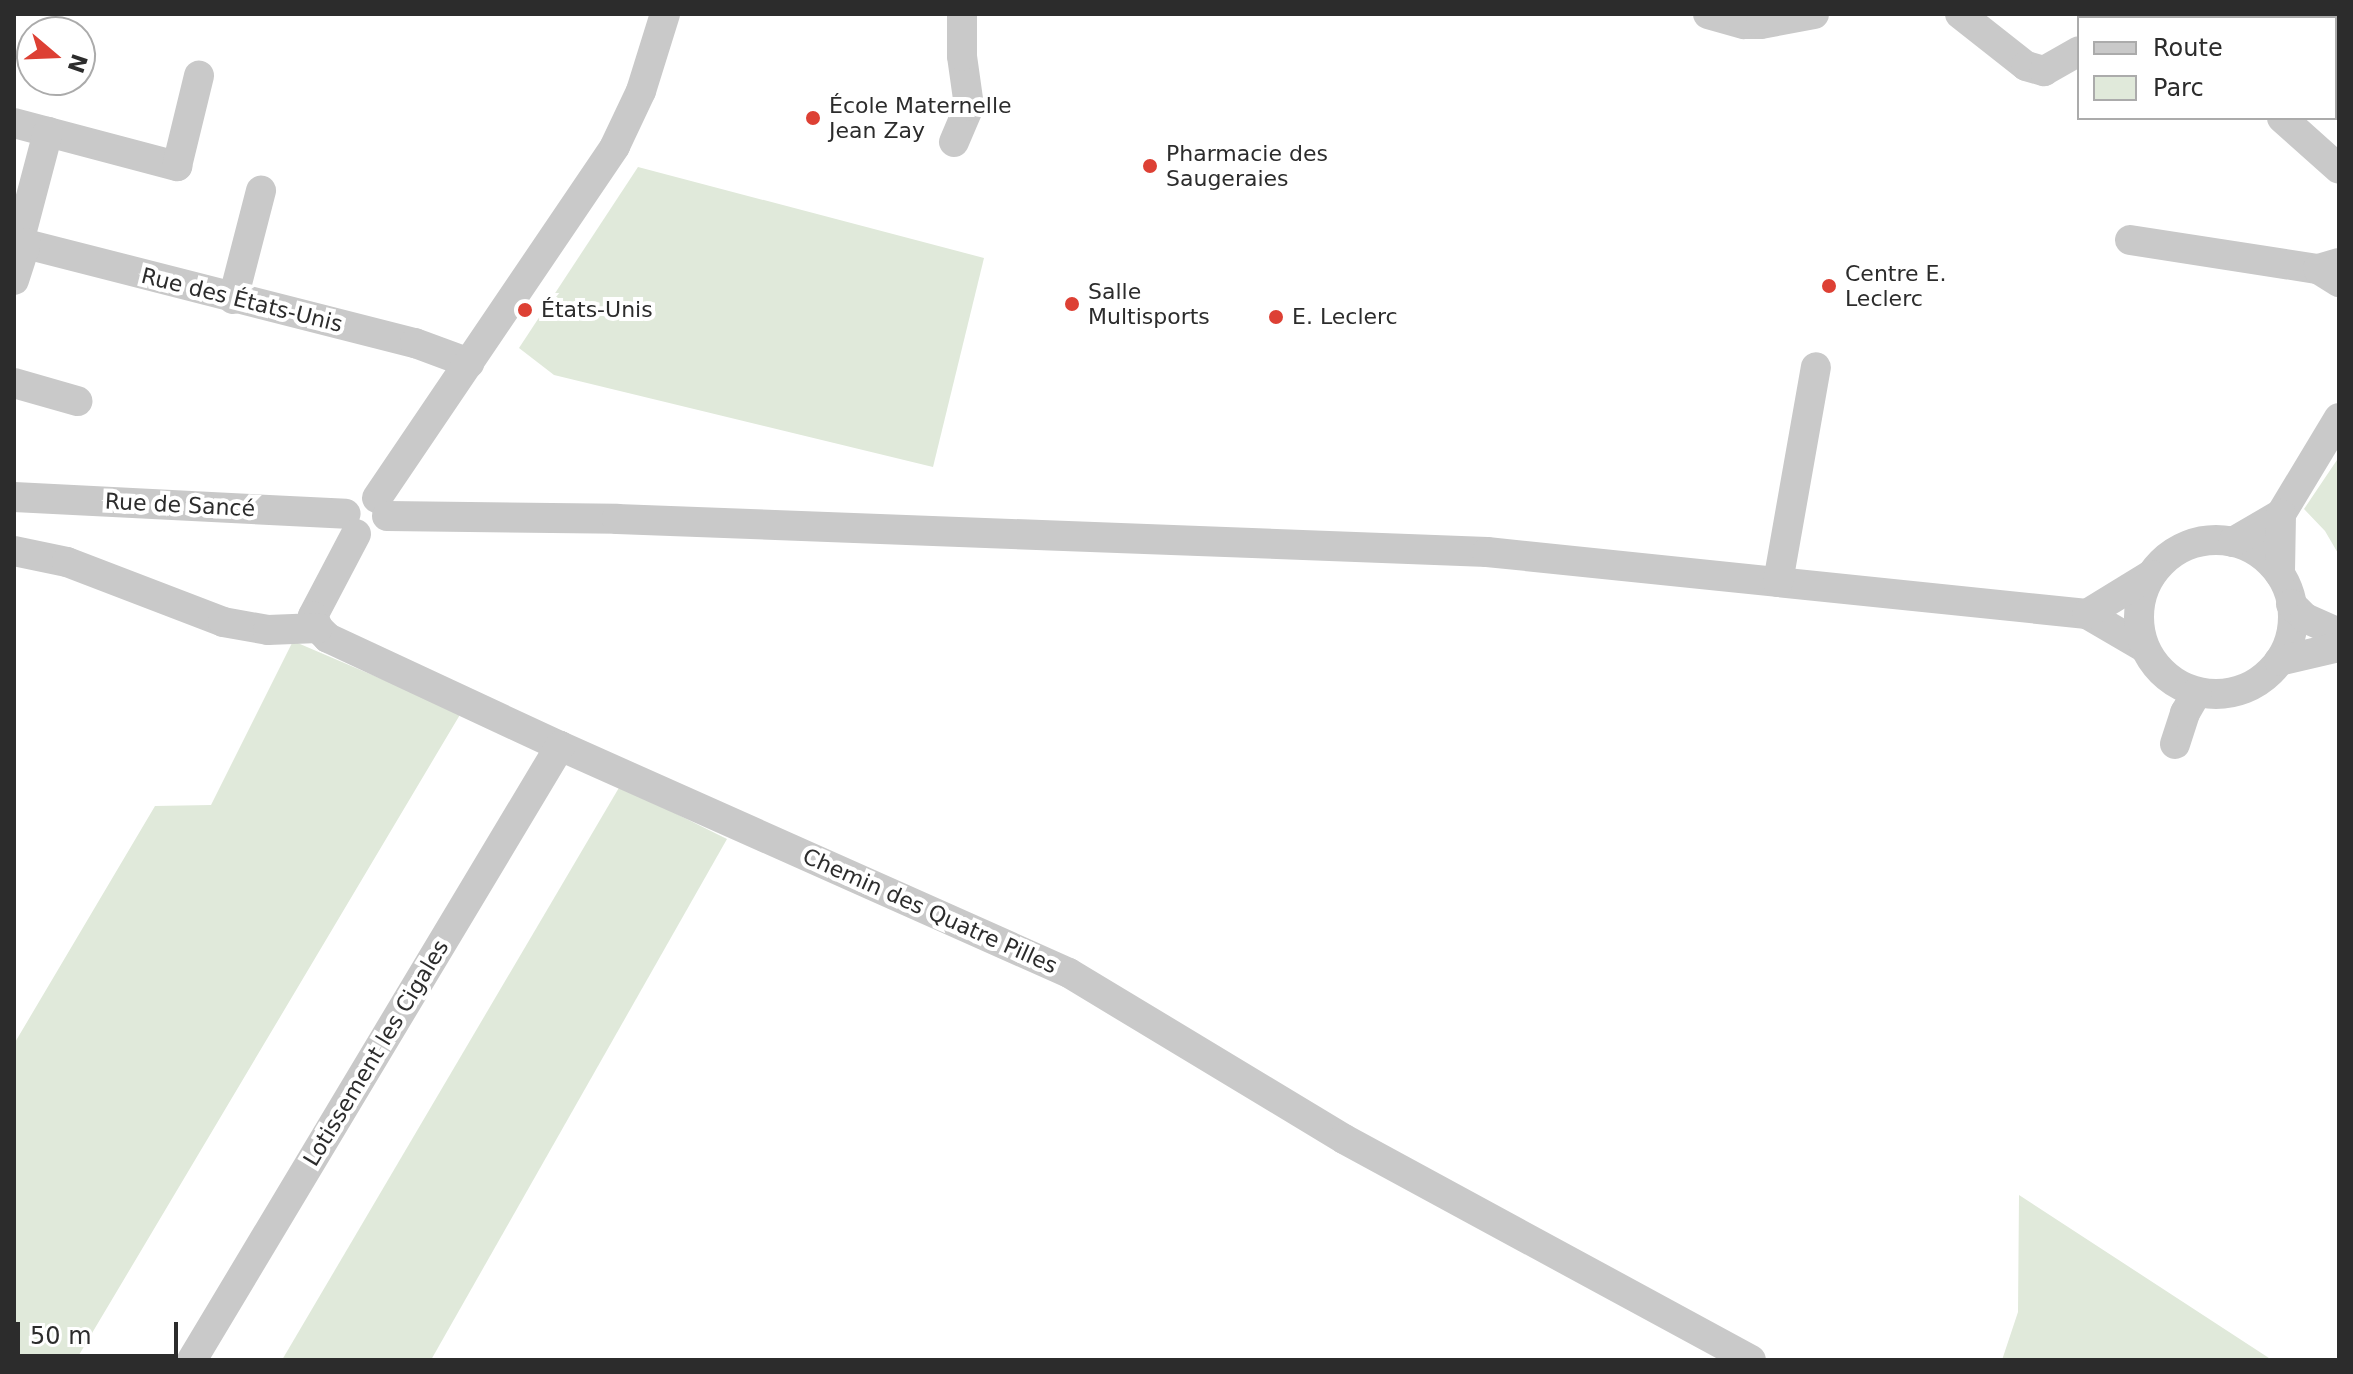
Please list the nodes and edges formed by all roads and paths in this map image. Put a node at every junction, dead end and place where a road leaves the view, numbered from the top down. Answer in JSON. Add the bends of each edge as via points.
{"nodes":[{"id":1,"x":665,"y":14,"type":"edge"},
{"id":2,"x":962,"y":14,"type":"edge"},
{"id":3,"x":1708,"y":14,"type":"edge"},
{"id":4,"x":1814,"y":14,"type":"edge"},
{"id":5,"x":1960,"y":14,"type":"edge"},
{"id":6,"x":2077,"y":52,"type":"edge"},
{"id":7,"x":199,"y":76,"type":"dead end"},
{"id":8,"x":2284,"y":120,"type":"edge"},
{"id":9,"x":14,"y":123,"type":"edge"},
{"id":10,"x":48,"y":132,"type":"junction"},
{"id":11,"x":954,"y":142,"type":"dead end"},
{"id":12,"x":2339,"y":169,"type":"edge"},
{"id":13,"x":261,"y":191,"type":"dead end"},
{"id":14,"x":2130,"y":240,"type":"dead end"},
{"id":15,"x":20,"y":242,"type":"edge"},
{"id":16,"x":2332,"y":271,"type":"edge"},
{"id":17,"x":14,"y":280,"type":"edge"},
{"id":18,"x":233,"y":299,"type":"junction"},
{"id":19,"x":469,"y":363,"type":"junction"},
{"id":20,"x":1816,"y":367,"type":"dead end"},
{"id":21,"x":14,"y":383,"type":"edge"},
{"id":22,"x":77,"y":401,"type":"dead end"},
{"id":23,"x":2339,"y":418,"type":"edge"},
{"id":24,"x":14,"y":497,"type":"edge"},
{"id":25,"x":382,"y":507,"type":"junction"},
{"id":26,"x":2281,"y":514,"type":"junction"},
{"id":27,"x":351,"y":524,"type":"junction"},
{"id":28,"x":2233,"y":542,"type":"junction"},
{"id":29,"x":14,"y":551,"type":"edge"},
{"id":30,"x":2280,"y":574,"type":"junction"},
{"id":31,"x":2151,"y":575,"type":"junction"},
{"id":32,"x":1778,"y":582,"type":"junction"},
{"id":33,"x":2291,"y":604,"type":"junction"},
{"id":34,"x":2087,"y":614,"type":"junction"},
{"id":35,"x":318,"y":628,"type":"junction"},
{"id":36,"x":2339,"y":633,"type":"edge"},
{"id":37,"x":2339,"y":647,"type":"edge"},
{"id":38,"x":2145,"y":648,"type":"junction"},
{"id":39,"x":2279,"y":661,"type":"junction"},
{"id":40,"x":2197,"y":692,"type":"junction"},
{"id":41,"x":2175,"y":744,"type":"dead end"},
{"id":42,"x":560,"y":746,"type":"junction"},
{"id":43,"x":192,"y":1360,"type":"edge"},
{"id":44,"x":1751,"y":1360,"type":"edge"}],
"edges":[{"from":1,"to":19,"type":"street","via":[[641,91],[615,146]]},
{"from":2,"to":11,"type":"street","via":[[969,106]]},
{"from":3,"to":4,"type":"street","via":[[1753,24]]},
{"from":5,"to":6,"type":"street","via":[[2026,66],[2044,71]]},
{"from":7,"to":10,"type":"street","via":[[177,166]]},
{"from":8,"to":12,"type":"street"},
{"from":9,"to":10,"type":"street"},
{"from":10,"to":15,"type":"street"},
{"from":13,"to":18,"type":"street"},
{"from":14,"to":16,"type":"street"},
{"from":15,"to":17,"type":"street"},
{"from":15,"to":18,"type":"street","name":"Rue des États-Unis"},
{"from":18,"to":19,"type":"street","name":"Rue des États-Unis","via":[[415,343]]},
{"from":19,"to":25,"type":"street"},
{"from":20,"to":32,"type":"street"},
{"from":21,"to":22,"type":"street"},
{"from":23,"to":26,"type":"street"},
{"from":24,"to":27,"type":"street","name":"Rue de Sancé"},
{"from":25,"to":27,"type":"street","via":[[380,532],[368,536]]},
{"from":25,"to":32,"type":"street","via":[[1487,552]]},
{"from":26,"to":28,"type":"street"},
{"from":26,"to":30,"type":"street"},
{"from":27,"to":35,"type":"street","via":[[313,616]]},
{"from":28,"to":30,"type":"street","via":[[2251,548]]},
{"from":28,"to":31,"type":"street","via":[[2187,545],[2166,557]]},
{"from":29,"to":35,"type":"street","via":[[67,562],[223,622],[268,630]]},
{"from":30,"to":33,"type":"street"},
{"from":31,"to":34,"type":"street"},
{"from":31,"to":38,"type":"street","via":[[2138,623]]},
{"from":32,"to":34,"type":"street"},
{"from":33,"to":36,"type":"street","via":[[2305,618]]},
{"from":33,"to":39,"type":"street","via":[[2290,634]]},
{"from":34,"to":38,"type":"street"},
{"from":35,"to":42,"type":"street","name":"Chemin des Quatre Pilles","via":[[328,638]]},
{"from":37,"to":39,"type":"street"},
{"from":38,"to":40,"type":"street","via":[[2166,675]]},
{"from":39,"to":40,"type":"street","via":[[2242,689]]},
{"from":40,"to":41,"type":"street"},
{"from":42,"to":43,"type":"street","name":"Lotissement les Cigales"},
{"from":42,"to":44,"type":"street","name":"Chemin des Quatre Pilles","via":[[1069,973],[1344,1139]]}]}
